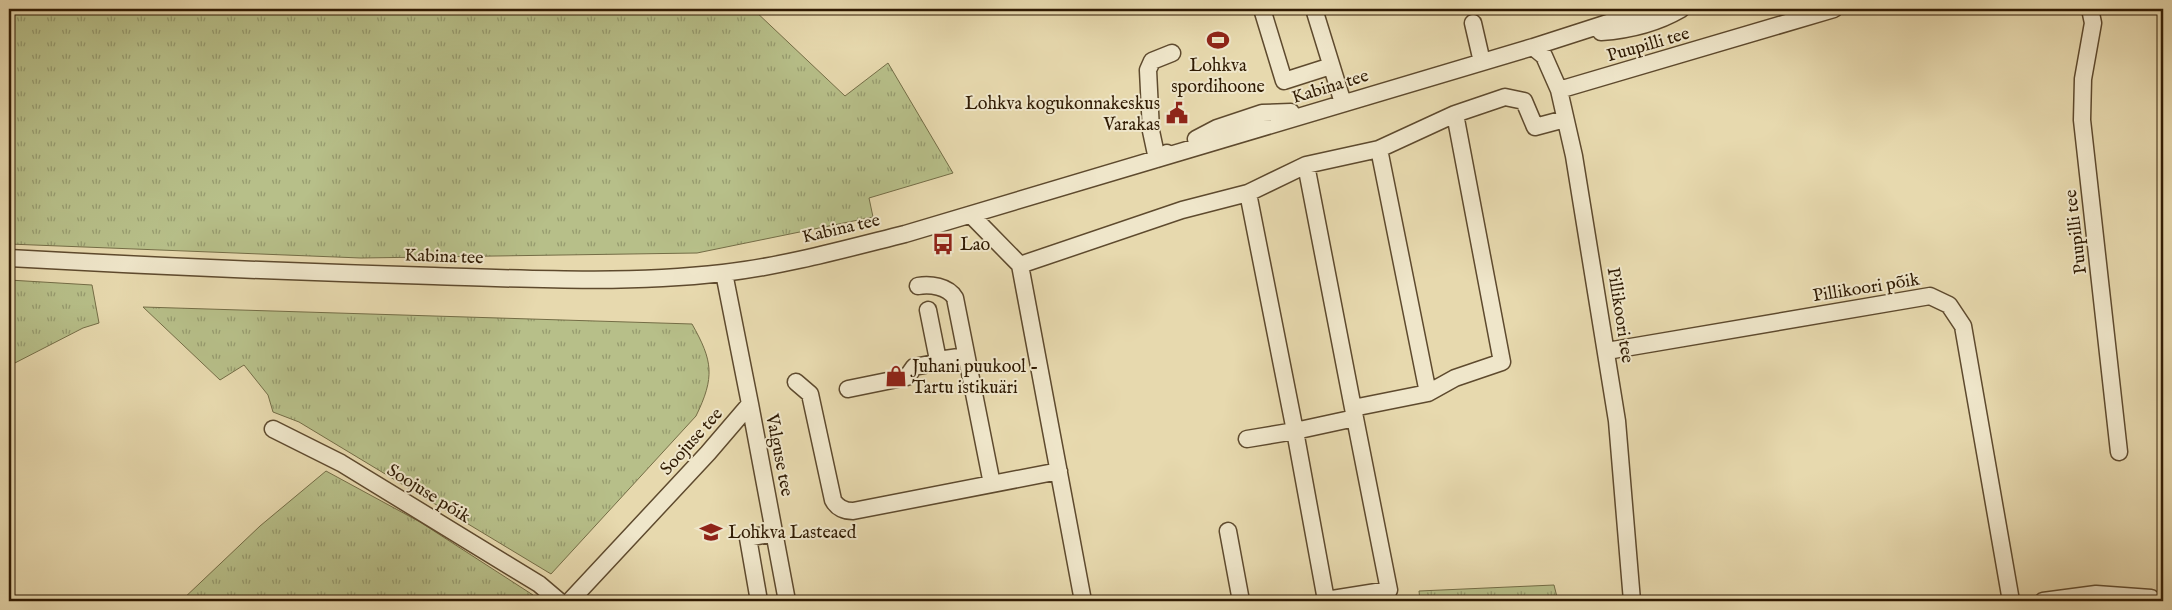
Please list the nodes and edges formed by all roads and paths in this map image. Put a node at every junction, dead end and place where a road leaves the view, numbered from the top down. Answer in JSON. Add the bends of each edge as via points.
{"nodes":[{"id":1,"x":1262,"y":9,"type":"edge"},
{"id":2,"x":1314,"y":9,"type":"edge"},
{"id":3,"x":1651,"y":9,"type":"edge"},
{"id":4,"x":1681,"y":9,"type":"edge"},
{"id":5,"x":1834,"y":9,"type":"edge"},
{"id":6,"x":2090,"y":9,"type":"edge"},
{"id":7,"x":1474,"y":23,"type":"dead end"},
{"id":8,"x":1574,"y":34,"type":"junction"},
{"id":9,"x":1532,"y":47,"type":"junction"},
{"id":10,"x":1172,"y":53,"type":"dead end"},
{"id":11,"x":1482,"y":62,"type":"junction"},
{"id":12,"x":1331,"y":66,"type":"junction"},
{"id":13,"x":1559,"y":90,"type":"junction"},
{"id":14,"x":1343,"y":103,"type":"junction"},
{"id":15,"x":1455,"y":114,"type":"junction"},
{"id":16,"x":1566,"y":119,"type":"junction"},
{"id":17,"x":1379,"y":148,"type":"junction"},
{"id":18,"x":1157,"y":159,"type":"junction"},
{"id":19,"x":1306,"y":165,"type":"junction"},
{"id":20,"x":1248,"y":193,"type":"junction"},
{"id":21,"x":971,"y":215,"type":"junction"},
{"id":22,"x":9,"y":258,"type":"edge"},
{"id":23,"x":1020,"y":265,"type":"junction"},
{"id":24,"x":724,"y":273,"type":"junction"},
{"id":25,"x":918,"y":286,"type":"dead end"},
{"id":26,"x":928,"y":310,"type":"dead end"},
{"id":27,"x":1607,"y":351,"type":"junction"},
{"id":28,"x":966,"y":356,"type":"junction"},
{"id":29,"x":938,"y":360,"type":"junction"},
{"id":30,"x":796,"y":382,"type":"dead end"},
{"id":31,"x":848,"y":389,"type":"dead end"},
{"id":32,"x":1428,"y":393,"type":"junction"},
{"id":33,"x":750,"y":404,"type":"junction"},
{"id":34,"x":1354,"y":413,"type":"junction"},
{"id":35,"x":273,"y":429,"type":"dead end"},
{"id":36,"x":1295,"y":431,"type":"junction"},
{"id":37,"x":1247,"y":439,"type":"dead end"},
{"id":38,"x":2119,"y":452,"type":"dead end"},
{"id":39,"x":1059,"y":471,"type":"junction"},
{"id":40,"x":992,"y":484,"type":"junction"},
{"id":41,"x":1228,"y":532,"type":"dead end"},
{"id":42,"x":774,"y":533,"type":"junction"},
{"id":43,"x":580,"y":597,"type":"edge"},
{"id":44,"x":2151,"y":598,"type":"dead end"},
{"id":45,"x":1322,"y":600,"type":"edge"},
{"id":46,"x":559,"y":601,"type":"edge"},
{"id":47,"x":759,"y":601,"type":"edge"},
{"id":48,"x":787,"y":601,"type":"edge"},
{"id":49,"x":1083,"y":601,"type":"edge"},
{"id":50,"x":1241,"y":601,"type":"edge"},
{"id":51,"x":1632,"y":601,"type":"edge"},
{"id":52,"x":2011,"y":601,"type":"edge"},
{"id":53,"x":2043,"y":601,"type":"edge"}],
"edges":[{"from":1,"to":12,"type":"street","via":[[1284,81]]},
{"from":2,"to":12,"type":"street"},
{"from":3,"to":8,"type":"street","name":"Kabina tee"},
{"from":4,"to":8,"type":"street","via":[[1666,17],[1619,31]]},
{"from":5,"to":13,"type":"street","name":"Puupilli tee"},
{"from":6,"to":38,"type":"street","name":"Puupilli tee","via":[[2093,23],[2083,79],[2082,120]]},
{"from":7,"to":11,"type":"street"},
{"from":8,"to":9,"type":"street","name":"Kabina tee"},
{"from":9,"to":11,"type":"street","name":"Kabina tee"},
{"from":9,"to":13,"type":"street","name":"Pillikoori tee","via":[[1544,56]]},
{"from":10,"to":18,"type":"street","via":[[1152,61],[1148,70],[1152,141]]},
{"from":11,"to":14,"type":"street","name":"Kabina tee"},
{"from":12,"to":14,"type":"street"},
{"from":13,"to":16,"type":"street","name":"Pillikoori tee"},
{"from":14,"to":18,"type":"street","name":"Kabina tee"},
{"from":15,"to":16,"type":"street","via":[[1505,97],[1524,100],[1535,126]]},
{"from":15,"to":17,"type":"street"},
{"from":15,"to":32,"type":"street","via":[[1502,362],[1454,378]]},
{"from":16,"to":27,"type":"street","name":"Pillikoori tee"},
{"from":17,"to":19,"type":"street"},
{"from":17,"to":32,"type":"street"},
{"from":18,"to":21,"type":"street","name":"Kabina tee"},
{"from":19,"to":20,"type":"street"},
{"from":19,"to":34,"type":"street"},
{"from":20,"to":23,"type":"street","via":[[1182,210]]},
{"from":20,"to":36,"type":"street"},
{"from":21,"to":23,"type":"street"},
{"from":21,"to":24,"type":"street","name":"Kabina tee","via":[[823,254]]},
{"from":22,"to":24,"type":"street","name":"Kabina tee","via":[[565,280]]},
{"from":23,"to":39,"type":"street"},
{"from":24,"to":33,"type":"street"},
{"from":25,"to":28,"type":"street","via":[[935,286],[951,292]]},
{"from":26,"to":29,"type":"street"},
{"from":27,"to":51,"type":"street","name":"Pillikoori tee","via":[[1617,420]]},
{"from":27,"to":52,"type":"street","name":"Pillikoori põik","via":[[1930,296],[1949,305],[1963,326]]},
{"from":28,"to":29,"type":"street"},
{"from":28,"to":40,"type":"street"},
{"from":29,"to":31,"type":"street","via":[[914,367],[906,377]]},
{"from":30,"to":40,"type":"street","via":[[810,394],[832,500],[845,511]]},
{"from":32,"to":34,"type":"street"},
{"from":33,"to":42,"type":"street","name":"Valguse tee"},
{"from":33,"to":43,"type":"street","name":"Soojuse tee"},
{"from":34,"to":36,"type":"street"},
{"from":34,"to":45,"type":"street","via":[[1389,590]]},
{"from":35,"to":46,"type":"street","name":"Soojuse põik","via":[[341,463],[539,584]]},
{"from":36,"to":37,"type":"street"},
{"from":36,"to":45,"type":"street"},
{"from":39,"to":40,"type":"street"},
{"from":39,"to":49,"type":"street"},
{"from":41,"to":50,"type":"street"},
{"from":42,"to":47,"type":"street","via":[[748,538]]},
{"from":42,"to":48,"type":"street","name":"Valguse tee"},
{"from":44,"to":53,"type":"street","via":[[2096,594]]}]}
